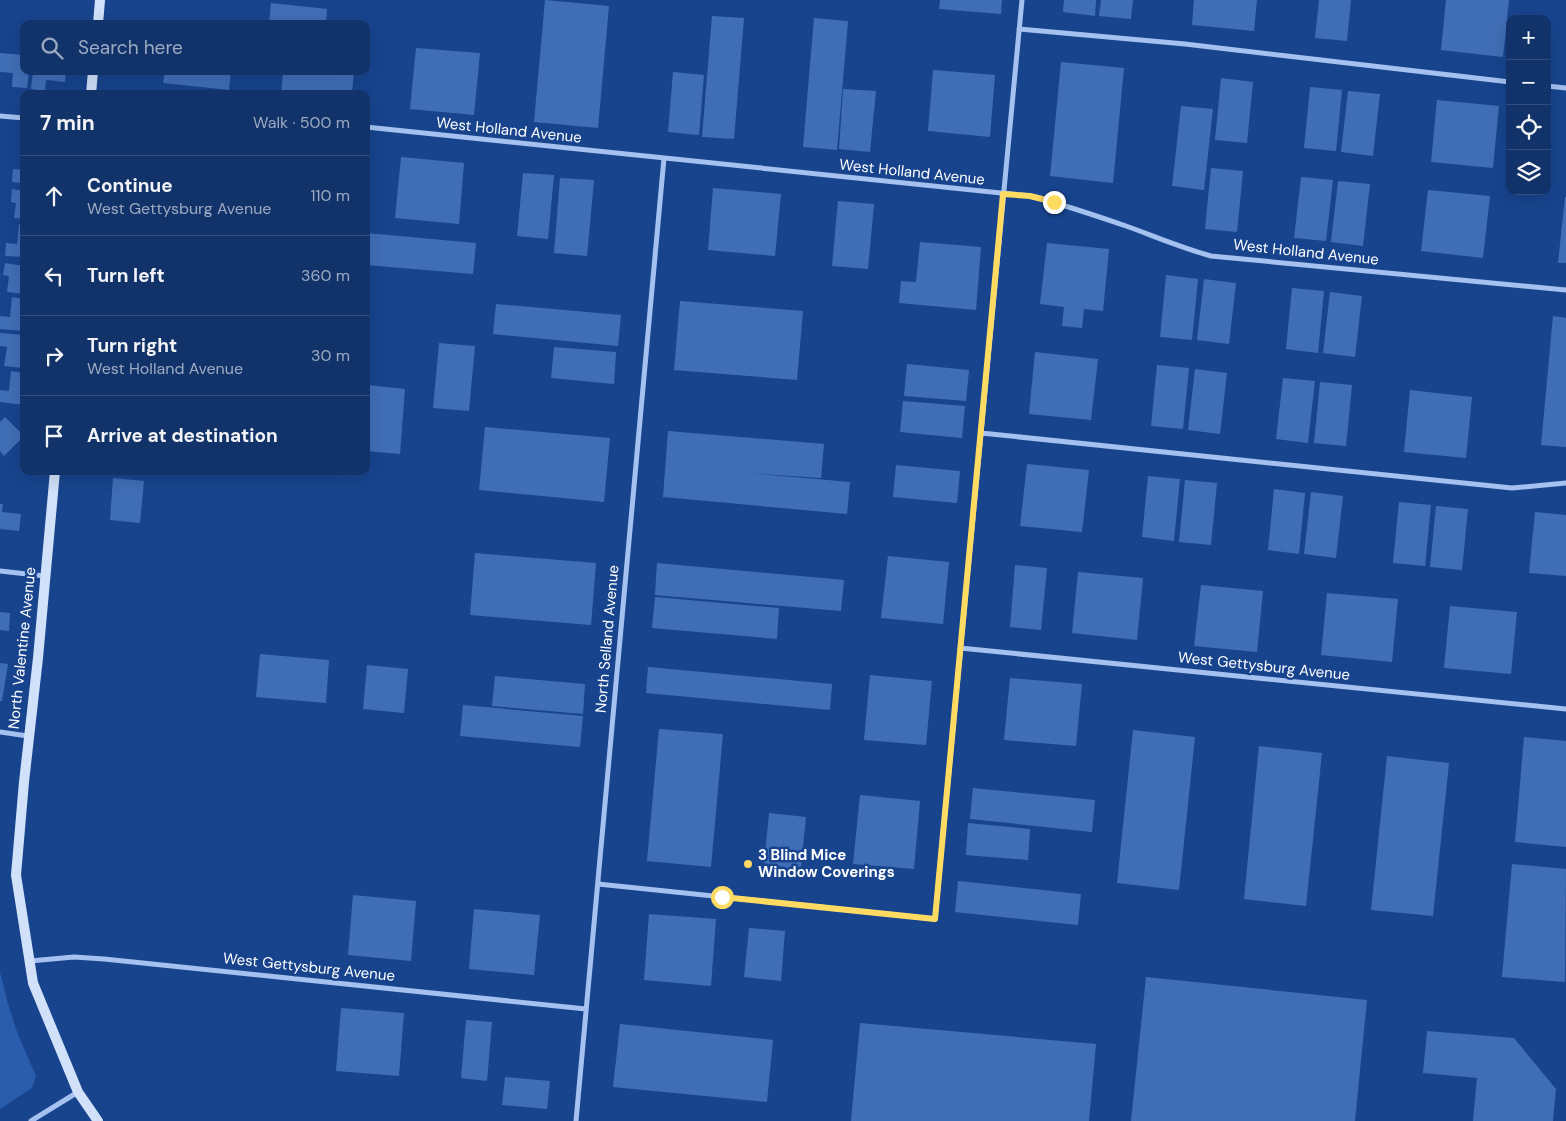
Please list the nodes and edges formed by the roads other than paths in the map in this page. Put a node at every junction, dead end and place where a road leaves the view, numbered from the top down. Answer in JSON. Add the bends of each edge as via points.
{"nodes":[{"id":1,"x":100,"y":0,"type":"edge"},
{"id":2,"x":1022,"y":0,"type":"edge"},
{"id":3,"x":98,"y":20,"type":"edge"},
{"id":4,"x":1019,"y":29,"type":"junction"},
{"id":5,"x":93,"y":75,"type":"edge"},
{"id":6,"x":1506,"y":82,"type":"edge"},
{"id":7,"x":1551,"y":86,"type":"edge"},
{"id":8,"x":1566,"y":88,"type":"edge"},
{"id":9,"x":91,"y":90,"type":"edge"},
{"id":10,"x":0,"y":116,"type":"edge"},
{"id":11,"x":20,"y":118,"type":"edge"},
{"id":12,"x":370,"y":128,"type":"edge"},
{"id":13,"x":664,"y":158,"type":"junction"},
{"id":14,"x":1003,"y":194,"type":"junction"},
{"id":15,"x":1566,"y":290,"type":"edge"},
{"id":16,"x":981,"y":433,"type":"junction"},
{"id":17,"x":55,"y":475,"type":"edge"},
{"id":18,"x":1566,"y":483,"type":"edge"},
{"id":19,"x":0,"y":571,"type":"edge"},
{"id":20,"x":45,"y":576,"type":"junction"},
{"id":21,"x":960,"y":648,"type":"junction"},
{"id":22,"x":1566,"y":708,"type":"edge"},
{"id":23,"x":0,"y":732,"type":"edge"},
{"id":24,"x":28,"y":736,"type":"junction"},
{"id":25,"x":598,"y":884,"type":"junction"},
{"id":26,"x":30,"y":961,"type":"junction"},
{"id":27,"x":586,"y":1009,"type":"junction"},
{"id":28,"x":78,"y":1092,"type":"junction"},
{"id":29,"x":31,"y":1121,"type":"edge"},
{"id":30,"x":98,"y":1121,"type":"edge"},
{"id":31,"x":576,"y":1121,"type":"edge"}],
"edges":[{"from":1,"to":3,"type":"street"},
{"from":2,"to":4,"type":"street"},
{"from":4,"to":6,"type":"street","via":[[1185,44]]},
{"from":4,"to":14,"type":"street"},
{"from":5,"to":9,"type":"street"},
{"from":7,"to":8,"type":"street"},
{"from":10,"to":11,"type":"street"},
{"from":12,"to":13,"type":"street","name":"West Holland Avenue"},
{"from":13,"to":14,"type":"street","name":"West Holland Avenue"},
{"from":13,"to":25,"type":"street","name":"North Selland Avenue"},
{"from":14,"to":15,"type":"street","name":"West Holland Avenue","via":[[1054,202],[1210,256]]},
{"from":14,"to":16,"type":"street"},
{"from":16,"to":18,"type":"street","via":[[1512,488]]},
{"from":16,"to":21,"type":"street"},
{"from":17,"to":20,"type":"street","name":"North Valentine Avenue"},
{"from":19,"to":20,"type":"street"},
{"from":20,"to":24,"type":"street","name":"North Valentine Avenue"},
{"from":21,"to":22,"type":"street","name":"West Gettysburg Avenue"},
{"from":21,"to":25,"type":"street","via":[[935,919]]},
{"from":23,"to":24,"type":"street"},
{"from":24,"to":26,"type":"street","name":"North Valentine Avenue","via":[[16,874]]},
{"from":25,"to":27,"type":"street","name":"North Selland Avenue"},
{"from":26,"to":27,"type":"street","name":"West Gettysburg Avenue","via":[[74,957],[104,959]]},
{"from":26,"to":28,"type":"street","name":"North Valentine Avenue","via":[[33,983]]},
{"from":27,"to":31,"type":"street","name":"North Selland Avenue"},
{"from":28,"to":29,"type":"street"},
{"from":28,"to":30,"type":"street","name":"North Valentine Avenue"}]}
